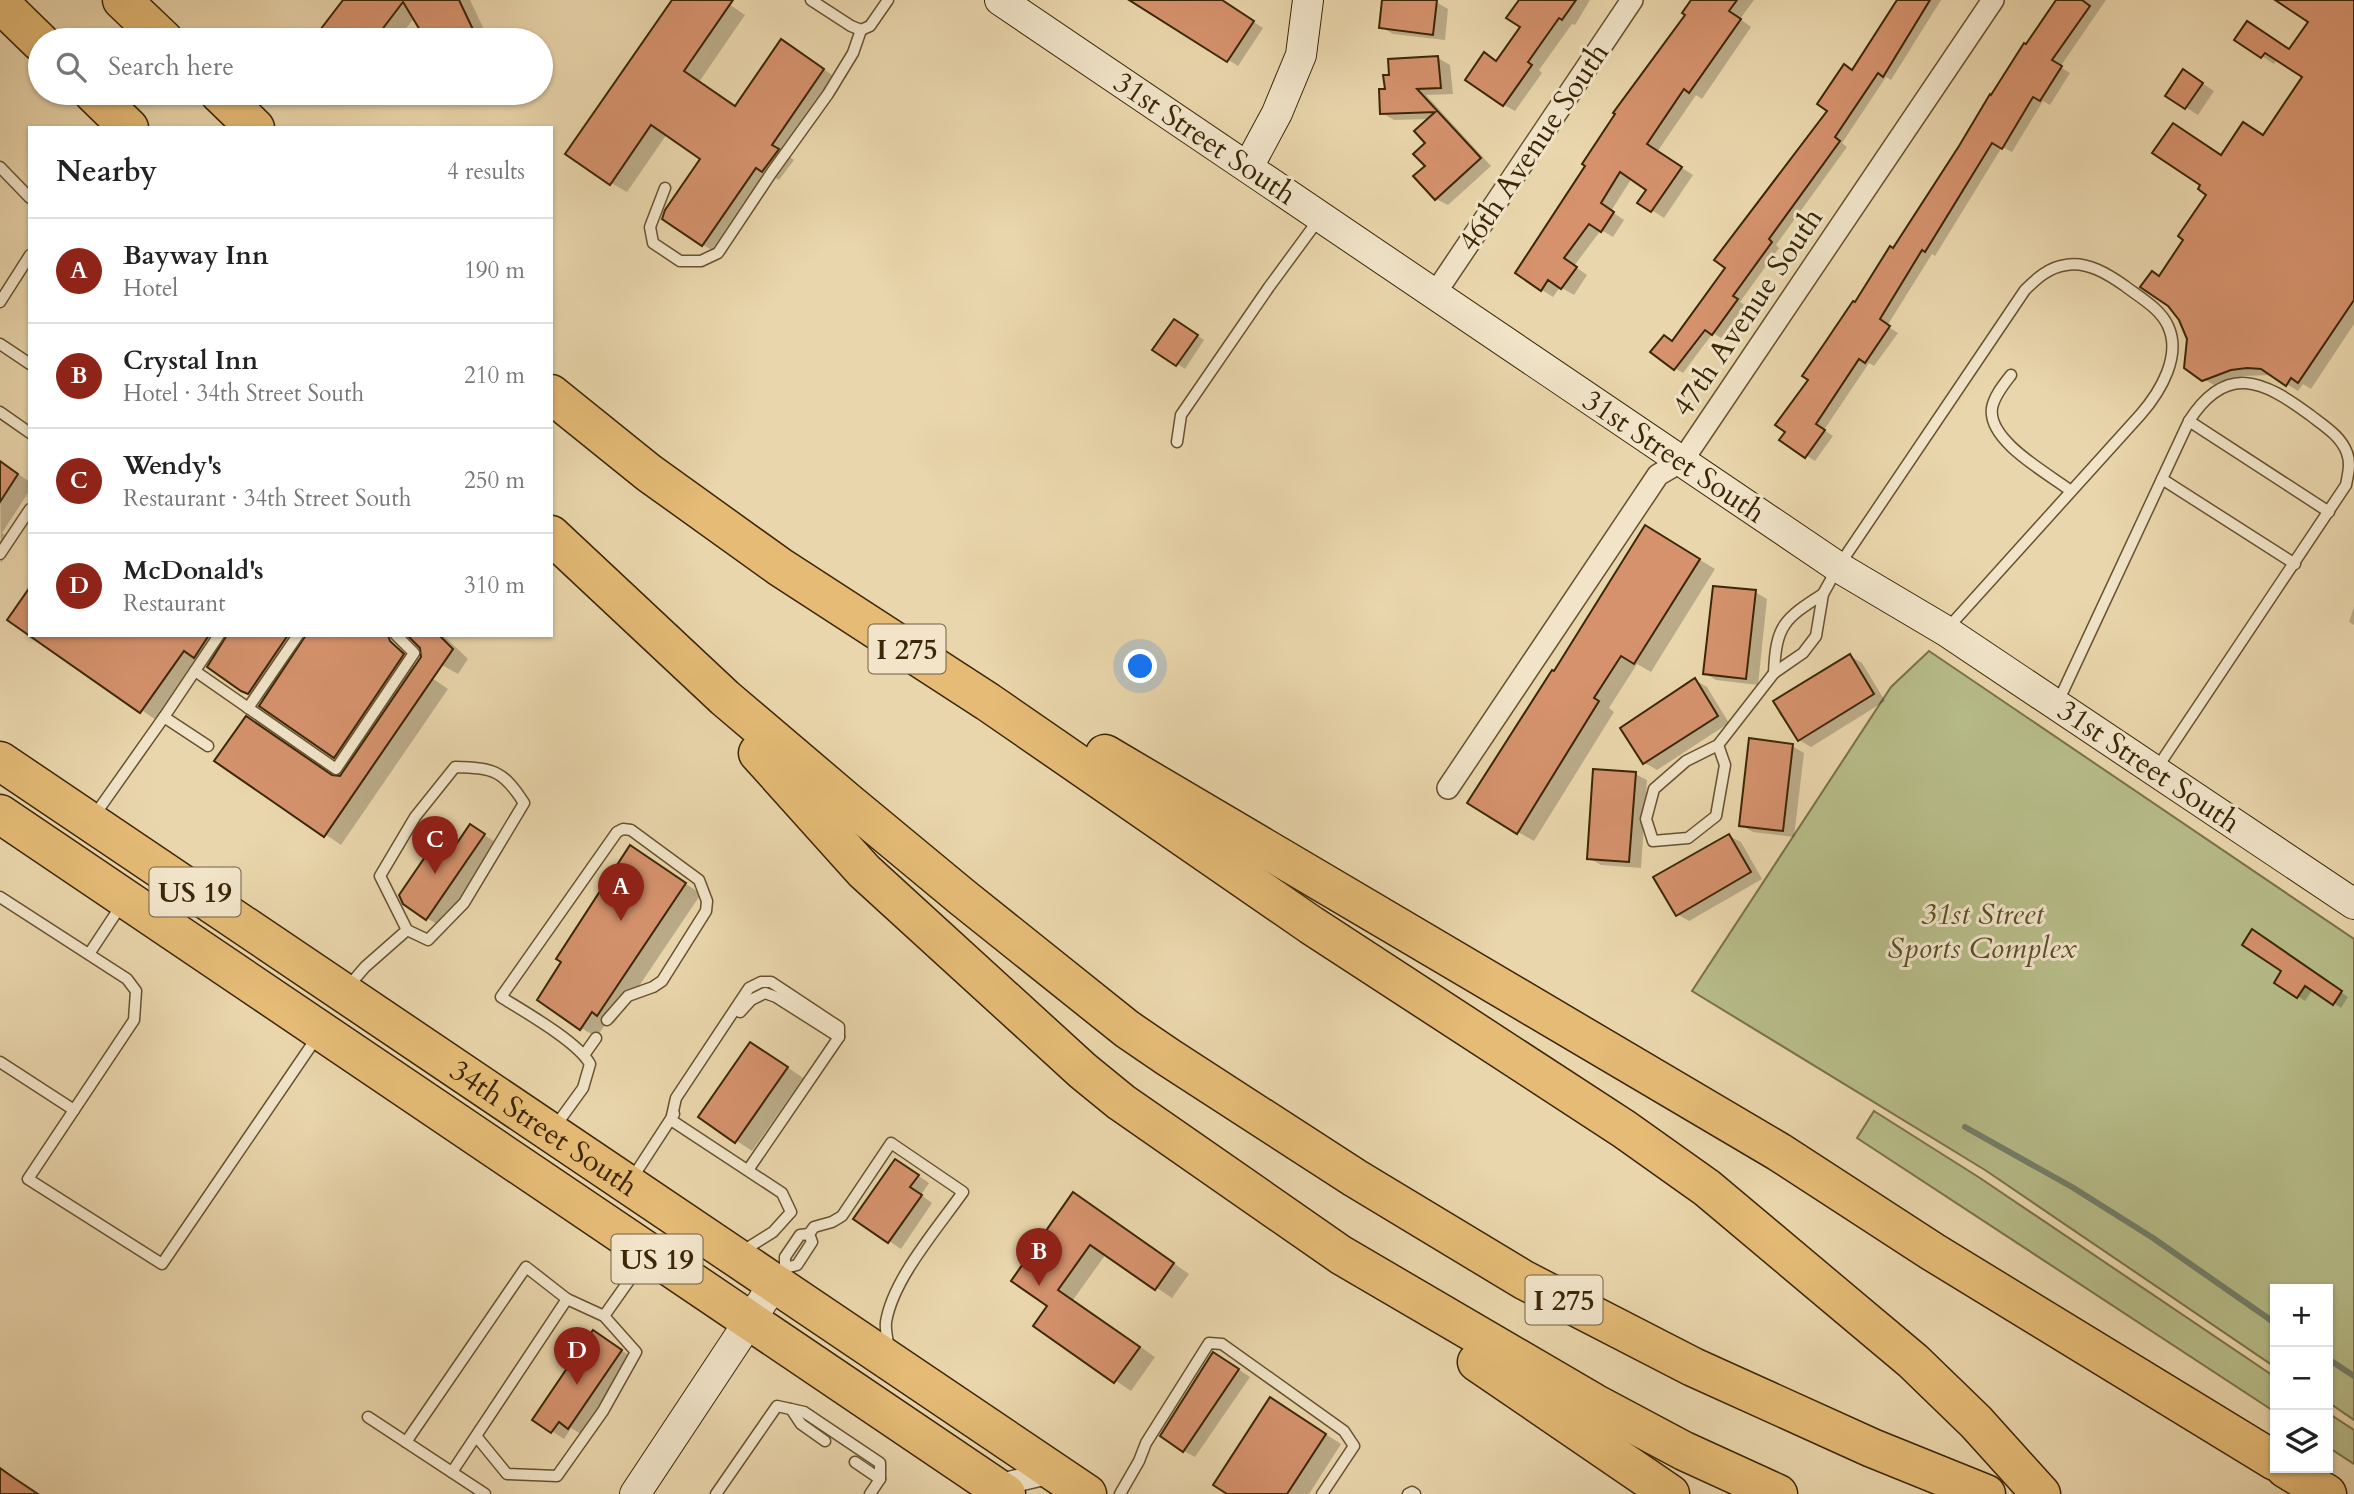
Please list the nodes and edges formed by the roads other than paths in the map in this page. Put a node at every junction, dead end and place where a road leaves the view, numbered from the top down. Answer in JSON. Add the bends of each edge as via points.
{"nodes":[{"id":1,"x":122,"y":0,"type":"edge"},
{"id":2,"x":811,"y":0,"type":"edge"},
{"id":3,"x":888,"y":0,"type":"edge"},
{"id":4,"x":1000,"y":0,"type":"edge"},
{"id":5,"x":1308,"y":0,"type":"edge"},
{"id":6,"x":1632,"y":0,"type":"edge"},
{"id":7,"x":1993,"y":0,"type":"edge"},
{"id":8,"x":0,"y":3,"type":"edge"},
{"id":9,"x":151,"y":28,"type":"edge"},
{"id":10,"x":28,"y":30,"type":"edge"},
{"id":11,"x":861,"y":30,"type":"junction"},
{"id":12,"x":105,"y":105,"type":"edge"},
{"id":13,"x":231,"y":105,"type":"edge"},
{"id":14,"x":127,"y":126,"type":"edge"},
{"id":15,"x":253,"y":126,"type":"edge"},
{"id":16,"x":0,"y":167,"type":"edge"},
{"id":17,"x":1248,"y":167,"type":"junction"},
{"id":18,"x":665,"y":188,"type":"dead end"},
{"id":19,"x":28,"y":196,"type":"edge"},
{"id":20,"x":1321,"y":217,"type":"junction"},
{"id":21,"x":28,"y":258,"type":"edge"},
{"id":22,"x":1434,"y":295,"type":"junction"},
{"id":23,"x":0,"y":302,"type":"edge"},
{"id":24,"x":0,"y":344,"type":"edge"},
{"id":25,"x":28,"y":362,"type":"edge"},
{"id":26,"x":2011,"y":375,"type":"dead end"},
{"id":27,"x":553,"y":396,"type":"edge"},
{"id":28,"x":0,"y":412,"type":"edge"},
{"id":29,"x":2189,"y":421,"type":"junction"},
{"id":30,"x":28,"y":432,"type":"edge"},
{"id":31,"x":1177,"y":442,"type":"dead end"},
{"id":32,"x":1682,"y":461,"type":"junction"},
{"id":33,"x":2162,"y":479,"type":"junction"},
{"id":34,"x":2071,"y":492,"type":"junction"},
{"id":35,"x":28,"y":512,"type":"edge"},
{"id":36,"x":2329,"y":512,"type":"junction"},
{"id":37,"x":553,"y":537,"type":"edge"},
{"id":38,"x":0,"y":554,"type":"edge"},
{"id":39,"x":2295,"y":564,"type":"junction"},
{"id":40,"x":1838,"y":567,"type":"junction"},
{"id":41,"x":1823,"y":594,"type":"junction"},
{"id":42,"x":629,"y":608,"type":"junction"},
{"id":43,"x":1946,"y":631,"type":"junction"},
{"id":44,"x":218,"y":637,"type":"edge"},
{"id":45,"x":297,"y":637,"type":"edge"},
{"id":46,"x":398,"y":637,"type":"edge"},
{"id":47,"x":195,"y":671,"type":"junction"},
{"id":48,"x":1774,"y":673,"type":"junction"},
{"id":49,"x":988,"y":702,"type":"junction"},
{"id":50,"x":2057,"y":704,"type":"junction"},
{"id":51,"x":248,"y":708,"type":"junction"},
{"id":52,"x":164,"y":717,"type":"junction"},
{"id":53,"x":208,"y":746,"type":"dead end"},
{"id":54,"x":1718,"y":746,"type":"junction"},
{"id":55,"x":0,"y":761,"type":"edge"},
{"id":56,"x":2156,"y":771,"type":"junction"},
{"id":57,"x":1448,"y":788,"type":"dead end"},
{"id":58,"x":0,"y":814,"type":"edge"},
{"id":59,"x":91,"y":822,"type":"junction"},
{"id":60,"x":0,"y":897,"type":"edge"},
{"id":61,"x":126,"y":899,"type":"junction"},
{"id":62,"x":2354,"y":904,"type":"edge"},
{"id":63,"x":407,"y":930,"type":"junction"},
{"id":64,"x":89,"y":954,"type":"junction"},
{"id":65,"x":244,"y":979,"type":"junction"},
{"id":66,"x":343,"y":993,"type":"junction"},
{"id":67,"x":607,"y":1020,"type":"dead end"},
{"id":68,"x":321,"y":1032,"type":"junction"},
{"id":69,"x":596,"y":1038,"type":"dead end"},
{"id":70,"x":426,"y":1049,"type":"junction"},
{"id":71,"x":584,"y":1055,"type":"junction"},
{"id":72,"x":0,"y":1062,"type":"edge"},
{"id":73,"x":74,"y":1110,"type":"junction"},
{"id":74,"x":671,"y":1120,"type":"junction"},
{"id":75,"x":551,"y":1133,"type":"junction"},
{"id":76,"x":748,"y":1170,"type":"junction"},
{"id":77,"x":628,"y":1185,"type":"junction"},
{"id":78,"x":649,"y":1254,"type":"junction"},
{"id":79,"x":1340,"y":1255,"type":"junction"},
{"id":80,"x":733,"y":1257,"type":"junction"},
{"id":81,"x":779,"y":1276,"type":"junction"},
{"id":82,"x":567,"y":1299,"type":"junction"},
{"id":83,"x":604,"y":1316,"type":"junction"},
{"id":84,"x":749,"y":1322,"type":"junction"},
{"id":85,"x":891,"y":1363,"type":"junction"},
{"id":86,"x":790,"y":1409,"type":"junction"},
{"id":87,"x":369,"y":1417,"type":"dead end"},
{"id":88,"x":476,"y":1436,"type":"junction"},
{"id":89,"x":825,"y":1441,"type":"dead end"},
{"id":90,"x":407,"y":1442,"type":"junction"},
{"id":91,"x":2270,"y":1458,"type":"edge"},
{"id":92,"x":855,"y":1462,"type":"dead end"},
{"id":93,"x":452,"y":1472,"type":"junction"},
{"id":94,"x":1054,"y":1472,"type":"junction"},
{"id":95,"x":2293,"y":1473,"type":"edge"},
{"id":96,"x":880,"y":1479,"type":"junction"},
{"id":97,"x":996,"y":1491,"type":"edge"},
{"id":98,"x":485,"y":1494,"type":"edge"},
{"id":99,"x":635,"y":1494,"type":"edge"},
{"id":100,"x":716,"y":1494,"type":"edge"},
{"id":101,"x":870,"y":1494,"type":"edge"},
{"id":102,"x":1087,"y":1494,"type":"edge"},
{"id":103,"x":1120,"y":1494,"type":"edge"},
{"id":104,"x":1322,"y":1494,"type":"edge"},
{"id":105,"x":1408,"y":1494,"type":"edge"},
{"id":106,"x":1415,"y":1494,"type":"edge"},
{"id":107,"x":1670,"y":1494,"type":"edge"},
{"id":108,"x":1778,"y":1494,"type":"edge"},
{"id":109,"x":1986,"y":1494,"type":"edge"},
{"id":110,"x":2041,"y":1494,"type":"edge"},
{"id":111,"x":2328,"y":1494,"type":"edge"}],
"edges":[{"from":1,"to":9,"type":"highway"},
{"from":2,"to":11,"type":"lane"},
{"from":3,"to":11,"type":"lane","via":[[870,26]]},
{"from":4,"to":17,"type":"street","name":"31st Street South"},
{"from":5,"to":17,"type":"street","via":[[1301,55]]},
{"from":6,"to":22,"type":"street","name":"46th Avenue South"},
{"from":7,"to":32,"type":"street","name":"47th Avenue South"},
{"from":8,"to":10,"type":"highway"},
{"from":11,"to":18,"type":"lane","via":[[828,94],[718,253],[701,261],[680,261],[653,243],[650,227]]},
{"from":12,"to":14,"type":"highway"},
{"from":13,"to":15,"type":"highway"},
{"from":16,"to":19,"type":"lane"},
{"from":17,"to":20,"type":"street","name":"31st Street South"},
{"from":20,"to":22,"type":"street","name":"31st Street South"},
{"from":20,"to":31,"type":"lane","via":[[1181,415]]},
{"from":21,"to":23,"type":"lane"},
{"from":22,"to":32,"type":"street","name":"31st Street South"},
{"from":24,"to":25,"type":"lane"},
{"from":26,"to":34,"type":"lane","via":[[1992,408],[1994,424],[2017,451]]},
{"from":27,"to":49,"type":"highway","number":"I 275","via":[[649,473],[780,567]]},
{"from":28,"to":30,"type":"lane"},
{"from":29,"to":33,"type":"lane"},
{"from":29,"to":36,"type":"lane"},
{"from":29,"to":36,"type":"lane","via":[[2202,402],[2224,386],[2245,382],[2265,386],[2304,410],[2337,436],[2347,451],[2346,485]]},
{"from":32,"to":40,"type":"street","name":"31st Street South"},
{"from":32,"to":57,"type":"street","name":"47th Avenue South","via":[[1658,475]]},
{"from":33,"to":39,"type":"lane"},
{"from":33,"to":50,"type":"lane"},
{"from":34,"to":40,"type":"lane","via":[[2152,401],[2171,363],[2168,326],[2156,309],[2087,265],[2065,265],[2041,275],[2025,290]]},
{"from":34,"to":43,"type":"lane"},
{"from":35,"to":38,"type":"lane"},
{"from":36,"to":39,"type":"lane"},
{"from":37,"to":42,"type":"highway","number":"I 275"},
{"from":39,"to":56,"type":"lane"},
{"from":40,"to":41,"type":"lane"},
{"from":40,"to":43,"type":"street","name":"31st Street South"},
{"from":41,"to":48,"type":"lane","via":[[1816,636],[1803,653]]},
{"from":41,"to":48,"type":"lane","via":[[1793,612],[1782,628],[1775,645]]},
{"from":42,"to":79,"type":"highway","via":[[864,871],[1083,1071]]},
{"from":42,"to":109,"type":"highway","number":"I 275","via":[[725,698],[961,897],[1168,1058],[1524,1280],[1693,1367]]},
{"from":43,"to":50,"type":"street","name":"31st Street South"},
{"from":44,"to":47,"type":"lane"},
{"from":45,"to":51,"type":"lane"},
{"from":46,"to":51,"type":"lane","via":[[414,653],[336,769]]},
{"from":47,"to":51,"type":"lane"},
{"from":47,"to":52,"type":"lane"},
{"from":48,"to":54,"type":"lane"},
{"from":49,"to":91,"type":"highway","via":[[1060,728],[1298,868],[1779,1153]]},
{"from":49,"to":110,"type":"highway","number":"I 275","via":[[1311,925],[1707,1188],[1913,1361]]},
{"from":50,"to":56,"type":"street","name":"31st Street South"},
{"from":52,"to":53,"type":"lane"},
{"from":52,"to":59,"type":"lane"},
{"from":54,"to":54,"type":"lane","via":[[1686,761],[1654,789],[1646,819],[1653,841],[1688,838],[1716,816],[1725,765]]},
{"from":55,"to":59,"type":"highway","name":"34th Street South","number":"US 19"},
{"from":56,"to":62,"type":"street","name":"31st Street South"},
{"from":58,"to":61,"type":"highway","name":"34th Street South","number":"US 19"},
{"from":59,"to":66,"type":"highway","name":"34th Street South","number":"US 19"},
{"from":60,"to":64,"type":"lane"},
{"from":61,"to":64,"type":"lane"},
{"from":61,"to":65,"type":"highway","name":"34th Street South","number":"US 19"},
{"from":63,"to":63,"type":"lane","via":[[428,940],[464,903],[524,803],[511,782],[487,768],[455,767],[415,817],[380,876]]},
{"from":63,"to":66,"type":"lane"},
{"from":64,"to":73,"type":"lane","via":[[127,979],[136,991],[134,1020]]},
{"from":65,"to":66,"type":"highway","via":[[291,985],[325,1000]]},
{"from":65,"to":68,"type":"highway","name":"34th Street South","number":"US 19"},
{"from":66,"to":70,"type":"highway","name":"34th Street South","number":"US 19"},
{"from":67,"to":71,"type":"lane","via":[[628,996],[662,981],[706,912],[707,901],[699,880],[631,830],[623,829],[501,997]]},
{"from":68,"to":70,"type":"highway","via":[[336,1019],[345,1019],[386,1043]]},
{"from":68,"to":73,"type":"lane","via":[[162,1264],[28,1179]]},
{"from":68,"to":78,"type":"highway","name":"34th Street South","number":"US 19"},
{"from":69,"to":71,"type":"lane"},
{"from":70,"to":75,"type":"highway","name":"34th Street South","number":"US 19"},
{"from":71,"to":75,"type":"lane","via":[[590,1064],[586,1081]]},
{"from":72,"to":73,"type":"lane"},
{"from":74,"to":76,"type":"lane"},
{"from":74,"to":76,"type":"lane","via":[[740,1011],[765,993],[839,1037]]},
{"from":74,"to":77,"type":"lane"},
{"from":75,"to":77,"type":"highway","name":"34th Street South","number":"US 19"},
{"from":76,"to":80,"type":"lane","via":[[782,1194],[791,1212],[773,1232]]},
{"from":77,"to":80,"type":"highway","name":"34th Street South","number":"US 19"},
{"from":78,"to":83,"type":"lane"},
{"from":78,"to":84,"type":"highway","name":"34th Street South","number":"US 19"},
{"from":79,"to":107,"type":"highway","via":[[1423,1325]]},
{"from":79,"to":108,"type":"highway","via":[[1594,1403]]},
{"from":80,"to":81,"type":"highway","name":"34th Street South","number":"US 19"},
{"from":81,"to":84,"type":"street"},
{"from":81,"to":85,"type":"highway","name":"34th Street South","number":"US 19"},
{"from":81,"to":85,"type":"lane","via":[[797,1265],[812,1242],[811,1230],[842,1216],[891,1143],[962,1192],[890,1304],[886,1326]]},
{"from":82,"to":83,"type":"lane"},
{"from":82,"to":88,"type":"lane"},
{"from":82,"to":90,"type":"lane","via":[[526,1267]]},
{"from":83,"to":88,"type":"lane","via":[[636,1352],[603,1411],[557,1476],[507,1474]]},
{"from":84,"to":97,"type":"highway","name":"34th Street South","number":"US 19"},
{"from":84,"to":99,"type":"street"},
{"from":85,"to":94,"type":"highway","name":"34th Street South","number":"US 19"},
{"from":86,"to":89,"type":"lane","via":[[801,1424]]},
{"from":86,"to":96,"type":"lane","via":[[804,1412],[880,1463]]},
{"from":86,"to":100,"type":"lane","via":[[777,1406]]},
{"from":87,"to":90,"type":"lane"},
{"from":88,"to":93,"type":"lane"},
{"from":90,"to":93,"type":"lane"},
{"from":92,"to":96,"type":"lane"},
{"from":93,"to":98,"type":"lane"},
{"from":94,"to":97,"type":"street"},
{"from":94,"to":102,"type":"highway","name":"34th Street South","number":"US 19"},
{"from":95,"to":111,"type":"highway"},
{"from":96,"to":101,"type":"lane"},
{"from":103,"to":104,"type":"lane","via":[[1209,1343],[1222,1344],[1344,1431],[1353,1446]]},
{"from":105,"to":106,"type":"lane"}]}
